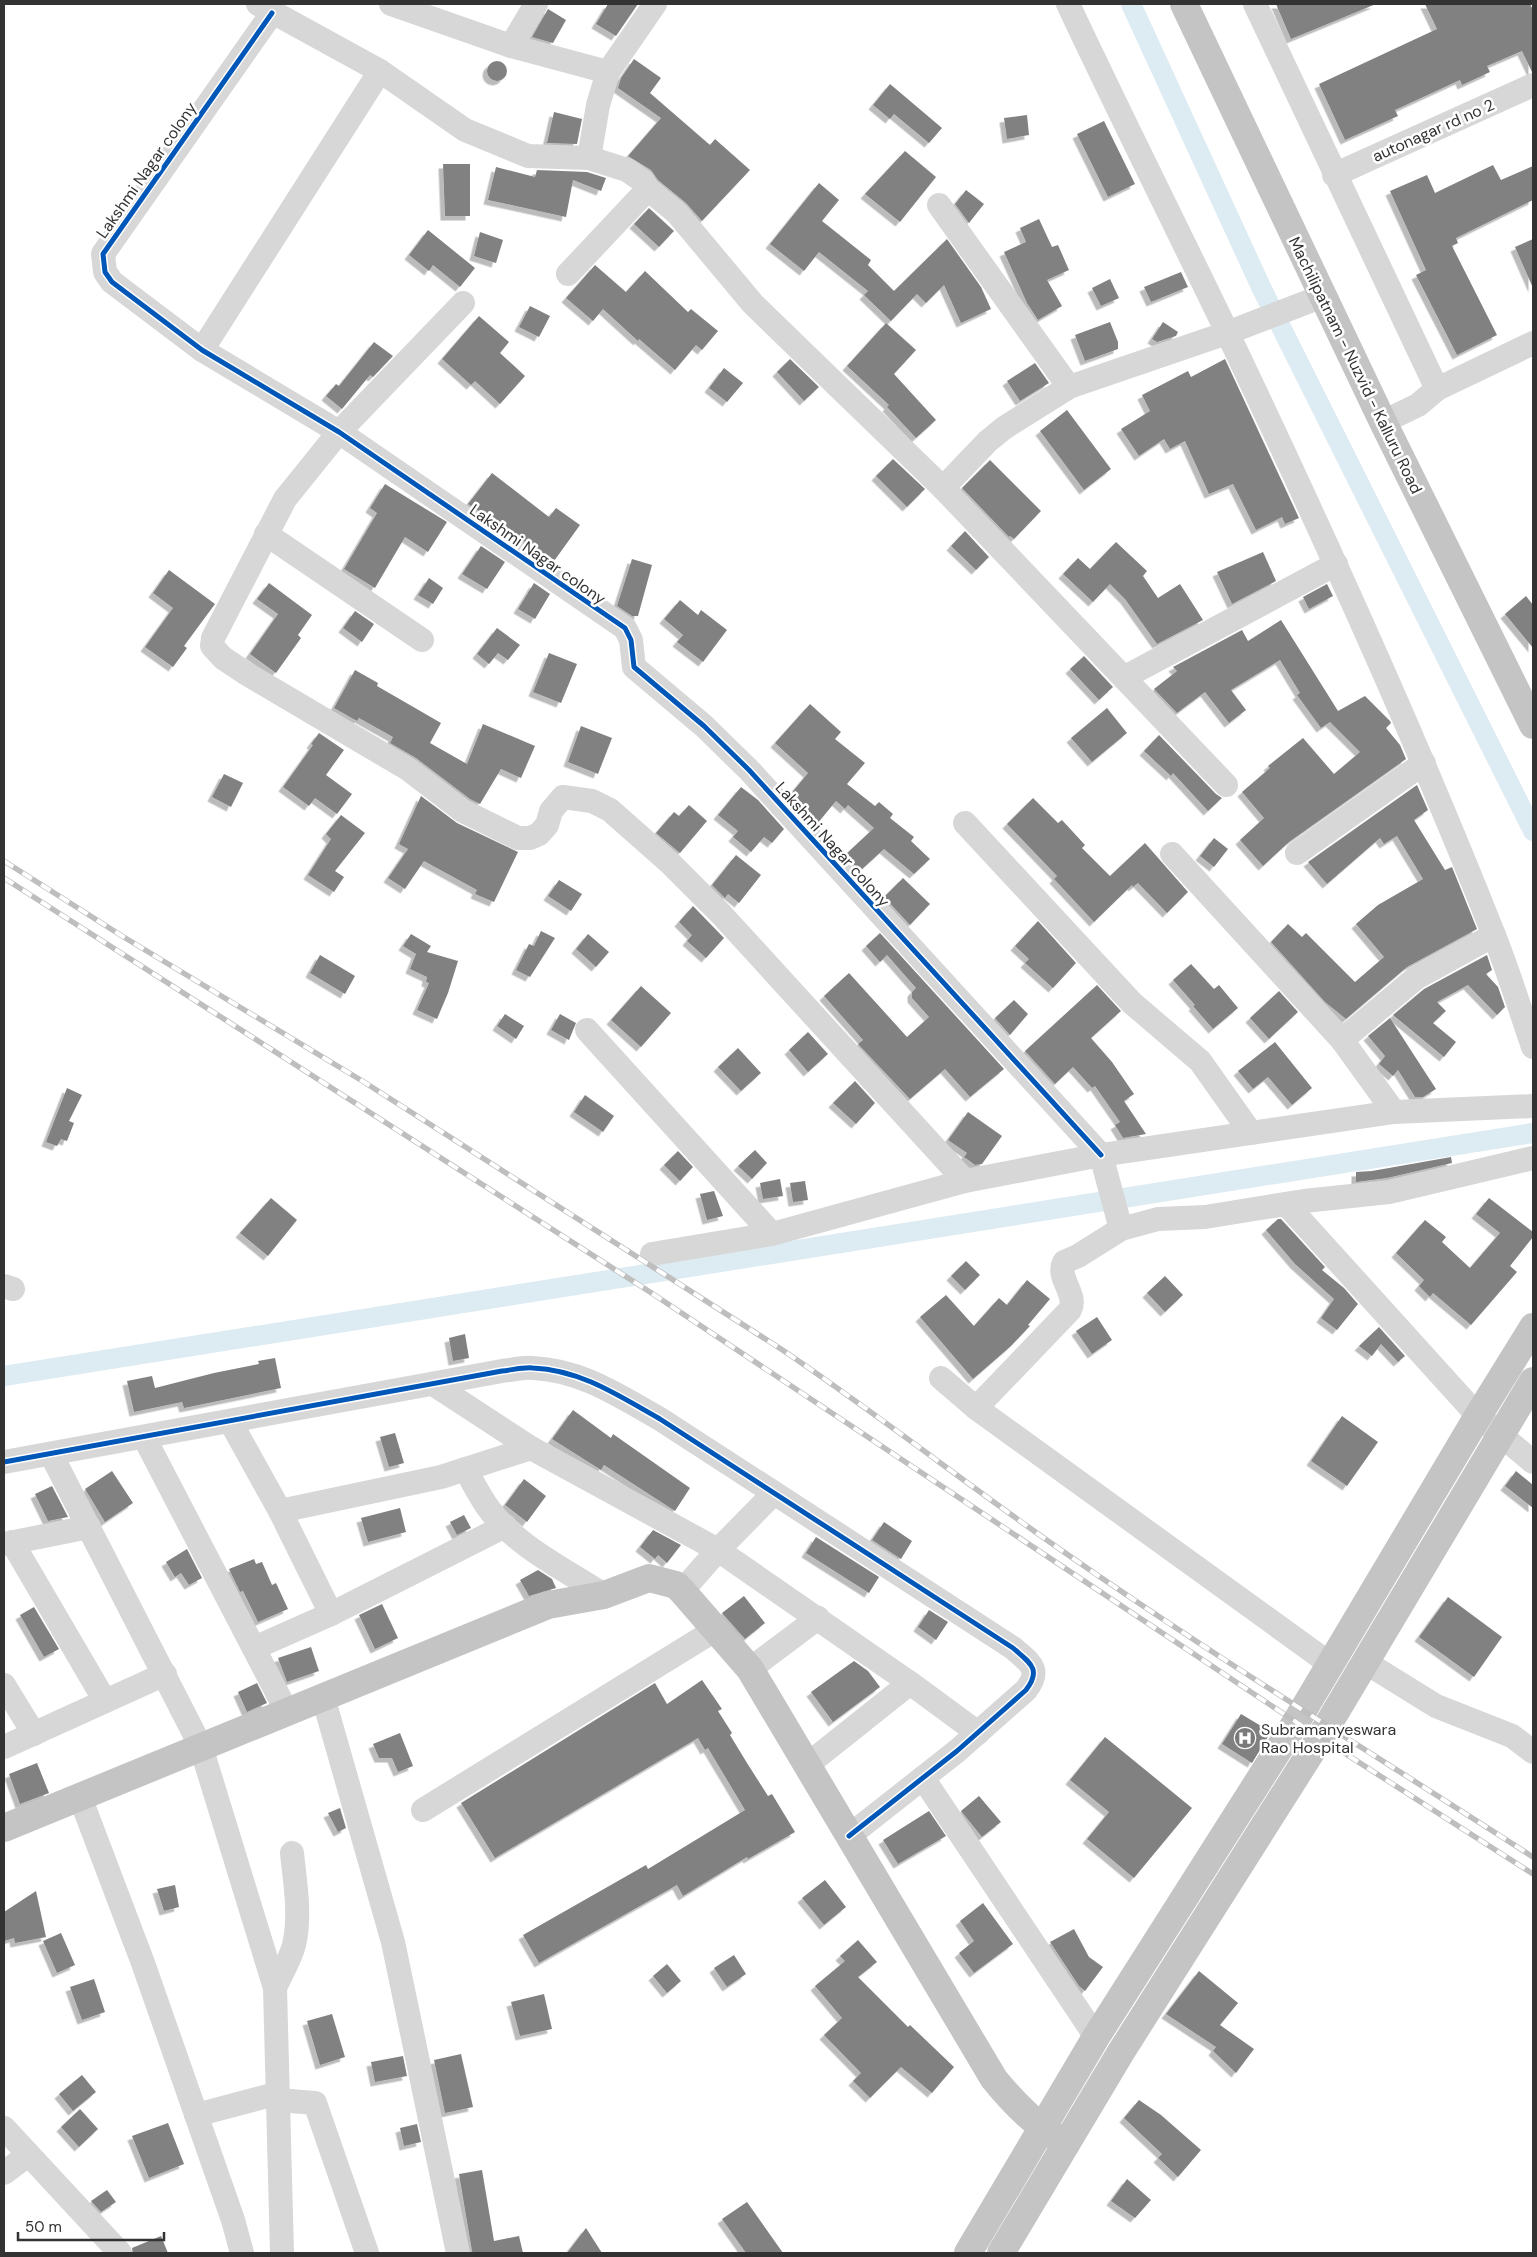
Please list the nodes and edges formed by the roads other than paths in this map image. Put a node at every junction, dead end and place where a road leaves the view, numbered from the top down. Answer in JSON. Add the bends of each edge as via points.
{"nodes":[{"id":1,"x":391,"y":4,"type":"edge"},
{"id":2,"x":536,"y":4,"type":"edge"},
{"id":3,"x":655,"y":4,"type":"edge"},
{"id":4,"x":1068,"y":4,"type":"edge"},
{"id":5,"x":1184,"y":4,"type":"edge"},
{"id":6,"x":1254,"y":4,"type":"edge"},
{"id":7,"x":265,"y":8,"type":"edge"},
{"id":8,"x":511,"y":46,"type":"junction"},
{"id":9,"x":380,"y":71,"type":"junction"},
{"id":10,"x":608,"y":72,"type":"junction"},
{"id":11,"x":1533,"y":85,"type":"edge"},
{"id":12,"x":589,"y":158,"type":"junction"},
{"id":13,"x":1334,"y":174,"type":"junction"},
{"id":14,"x":648,"y":188,"type":"junction"},
{"id":15,"x":939,"y":205,"type":"dead end"},
{"id":16,"x":568,"y":274,"type":"dead end"},
{"id":17,"x":1311,"y":301,"type":"junction"},
{"id":18,"x":463,"y":303,"type":"dead end"},
{"id":19,"x":1230,"y":332,"type":"junction"},
{"id":20,"x":1533,"y":343,"type":"edge"},
{"id":21,"x":202,"y":350,"type":"junction"},
{"id":22,"x":1069,"y":387,"type":"junction"},
{"id":23,"x":1437,"y":390,"type":"junction"},
{"id":24,"x":1400,"y":414,"type":"junction"},
{"id":25,"x":340,"y":432,"type":"junction"},
{"id":26,"x":943,"y":488,"type":"junction"},
{"id":27,"x":266,"y":534,"type":"junction"},
{"id":28,"x":1336,"y":564,"type":"junction"},
{"id":29,"x":422,"y":640,"type":"dead end"},
{"id":30,"x":1125,"y":677,"type":"junction"},
{"id":31,"x":1533,"y":725,"type":"edge"},
{"id":32,"x":1424,"y":763,"type":"junction"},
{"id":33,"x":1226,"y":785,"type":"dead end"},
{"id":34,"x":965,"y":823,"type":"dead end"},
{"id":35,"x":1297,"y":853,"type":"dead end"},
{"id":36,"x":1172,"y":854,"type":"dead end"},
{"id":37,"x":1494,"y":935,"type":"junction"},
{"id":38,"x":587,"y":1030,"type":"dead end"},
{"id":39,"x":1342,"y":1040,"type":"junction"},
{"id":40,"x":1533,"y":1046,"type":"edge"},
{"id":41,"x":1533,"y":1106,"type":"edge"},
{"id":42,"x":1394,"y":1112,"type":"junction"},
{"id":43,"x":1251,"y":1133,"type":"junction"},
{"id":44,"x":1101,"y":1155,"type":"junction"},
{"id":45,"x":1533,"y":1158,"type":"edge"},
{"id":46,"x":965,"y":1181,"type":"junction"},
{"id":47,"x":1287,"y":1205,"type":"junction"},
{"id":48,"x":1120,"y":1229,"type":"junction"},
{"id":49,"x":772,"y":1234,"type":"junction"},
{"id":50,"x":652,"y":1254,"type":"dead end"},
{"id":51,"x":1533,"y":1327,"type":"edge"},
{"id":52,"x":941,"y":1378,"type":"dead end"},
{"id":53,"x":1533,"y":1381,"type":"edge"},
{"id":54,"x":433,"y":1384,"type":"junction"},
{"id":55,"x":976,"y":1408,"type":"junction"},
{"id":56,"x":1478,"y":1416,"type":"junction"},
{"id":57,"x":230,"y":1421,"type":"junction"},
{"id":58,"x":1500,"y":1435,"type":"junction"},
{"id":59,"x":144,"y":1437,"type":"junction"},
{"id":60,"x":531,"y":1448,"type":"junction"},
{"id":61,"x":51,"y":1454,"type":"junction"},
{"id":62,"x":4,"y":1462,"type":"edge"},
{"id":63,"x":1533,"y":1462,"type":"edge"},
{"id":64,"x":465,"y":1469,"type":"junction"},
{"id":65,"x":774,"y":1493,"type":"junction"},
{"id":66,"x":280,"y":1512,"type":"junction"},
{"id":67,"x":505,"y":1526,"type":"junction"},
{"id":68,"x":89,"y":1527,"type":"junction"},
{"id":69,"x":8,"y":1543,"type":"edge"},
{"id":70,"x":718,"y":1550,"type":"junction"},
{"id":71,"x":682,"y":1592,"type":"junction"},
{"id":72,"x":604,"y":1595,"type":"junction"},
{"id":73,"x":331,"y":1614,"type":"junction"},
{"id":74,"x":818,"y":1618,"type":"junction"},
{"id":75,"x":715,"y":1630,"type":"junction"},
{"id":76,"x":254,"y":1648,"type":"junction"},
{"id":77,"x":1365,"y":1662,"type":"junction"},
{"id":78,"x":1330,"y":1664,"type":"junction"},
{"id":79,"x":750,"y":1669,"type":"junction"},
{"id":80,"x":165,"y":1674,"type":"junction"},
{"id":81,"x":910,"y":1683,"type":"junction"},
{"id":82,"x":4,"y":1685,"type":"edge"},
{"id":83,"x":323,"y":1698,"type":"junction"},
{"id":84,"x":106,"y":1701,"type":"junction"},
{"id":85,"x":287,"y":1712,"type":"junction"},
{"id":86,"x":978,"y":1733,"type":"junction"},
{"id":87,"x":34,"y":1734,"type":"junction"},
{"id":88,"x":4,"y":1747,"type":"edge"},
{"id":89,"x":201,"y":1747,"type":"junction"},
{"id":90,"x":1533,"y":1752,"type":"edge"},
{"id":91,"x":807,"y":1766,"type":"junction"},
{"id":92,"x":923,"y":1778,"type":"junction"},
{"id":93,"x":80,"y":1797,"type":"junction"},
{"id":94,"x":424,"y":1810,"type":"dead end"},
{"id":95,"x":4,"y":1828,"type":"edge"},
{"id":96,"x":849,"y":1836,"type":"junction"},
{"id":97,"x":292,"y":1853,"type":"dead end"},
{"id":98,"x":275,"y":1988,"type":"junction"},
{"id":99,"x":1096,"y":2037,"type":"junction"},
{"id":100,"x":278,"y":2100,"type":"junction"},
{"id":101,"x":196,"y":2115,"type":"junction"},
{"id":102,"x":4,"y":2128,"type":"edge"},
{"id":103,"x":1041,"y":2128,"type":"junction"},
{"id":104,"x":1066,"y":2144,"type":"junction"},
{"id":105,"x":28,"y":2155,"type":"junction"},
{"id":106,"x":4,"y":2173,"type":"edge"},
{"id":107,"x":120,"y":2253,"type":"edge"},
{"id":108,"x":242,"y":2253,"type":"edge"},
{"id":109,"x":282,"y":2253,"type":"edge"},
{"id":110,"x":367,"y":2253,"type":"edge"},
{"id":111,"x":458,"y":2253,"type":"edge"},
{"id":112,"x":968,"y":2253,"type":"edge"},
{"id":113,"x":1000,"y":2253,"type":"edge"}],
"edges":[{"from":1,"to":8,"type":"street"},
{"from":2,"to":8,"type":"street"},
{"from":3,"to":10,"type":"street"},
{"from":4,"to":19,"type":"street","via":[[1121,118]]},
{"from":5,"to":17,"type":"highway","name":"Machilipatnam - Nuzvid - Kalluru Road"},
{"from":6,"to":13,"type":"street"},
{"from":7,"to":9,"type":"street"},
{"from":7,"to":21,"type":"street","name":"Lakshmi Nagar colony","via":[[103,254],[104,272],[112,282]]},
{"from":8,"to":10,"type":"street"},
{"from":9,"to":12,"type":"street","via":[[476,135],[528,156]]},
{"from":9,"to":21,"type":"street"},
{"from":10,"to":12,"type":"street","via":[[598,105]]},
{"from":11,"to":13,"type":"street","name":"autonagar rd no 2"},
{"from":12,"to":14,"type":"street","via":[[627,170]]},
{"from":13,"to":23,"type":"street"},
{"from":14,"to":16,"type":"street"},
{"from":14,"to":26,"type":"street","via":[[677,213],[753,304]]},
{"from":15,"to":22,"type":"street"},
{"from":17,"to":19,"type":"street"},
{"from":17,"to":24,"type":"highway","name":"Machilipatnam - Nuzvid - Kalluru Road"},
{"from":18,"to":25,"type":"street"},
{"from":19,"to":22,"type":"street"},
{"from":19,"to":28,"type":"street"},
{"from":20,"to":23,"type":"street"},
{"from":21,"to":25,"type":"street","name":"Lakshmi Nagar colony"},
{"from":22,"to":26,"type":"street","via":[[1004,428]]},
{"from":23,"to":24,"type":"street"},
{"from":24,"to":31,"type":"highway","name":"Machilipatnam - Nuzvid - Kalluru Road"},
{"from":25,"to":27,"type":"street","via":[[285,499]]},
{"from":25,"to":44,"type":"street","name":"Lakshmi Nagar colony","via":[[624,628],[631,640],[634,667],[704,726],[749,770]]},
{"from":26,"to":30,"type":"street"},
{"from":27,"to":29,"type":"street"},
{"from":27,"to":46,"type":"street","via":[[213,638],[212,646],[223,658],[408,769],[463,811],[518,838],[538,834],[547,825],[550,811],[563,797],[592,801],[610,810],[721,914]]},
{"from":28,"to":30,"type":"street"},
{"from":28,"to":32,"type":"street"},
{"from":30,"to":33,"type":"street"},
{"from":32,"to":35,"type":"street"},
{"from":32,"to":37,"type":"street"},
{"from":34,"to":43,"type":"street","via":[[1132,1003],[1200,1061]]},
{"from":36,"to":39,"type":"street"},
{"from":37,"to":39,"type":"street","via":[[1416,978]]},
{"from":37,"to":40,"type":"street"},
{"from":38,"to":49,"type":"street"},
{"from":39,"to":42,"type":"street"},
{"from":41,"to":42,"type":"street"},
{"from":42,"to":43,"type":"street"},
{"from":43,"to":44,"type":"street"},
{"from":44,"to":46,"type":"street"},
{"from":44,"to":48,"type":"street"},
{"from":45,"to":47,"type":"street","via":[[1388,1192]]},
{"from":46,"to":49,"type":"street"},
{"from":47,"to":48,"type":"street","via":[[1205,1217],[1158,1219]]},
{"from":47,"to":56,"type":"street"},
{"from":48,"to":55,"type":"street","via":[[1064,1262],[1061,1267],[1063,1276],[1073,1301],[1070,1310]]},
{"from":49,"to":50,"type":"street"},
{"from":51,"to":56,"type":"highway"},
{"from":52,"to":55,"type":"street"},
{"from":53,"to":58,"type":"highway"},
{"from":54,"to":57,"type":"street"},
{"from":54,"to":60,"type":"street"},
{"from":54,"to":65,"type":"street","via":[[532,1368],[569,1373],[599,1384],[660,1419]]},
{"from":55,"to":78,"type":"street"},
{"from":56,"to":58,"type":"street"},
{"from":56,"to":78,"type":"highway"},
{"from":57,"to":59,"type":"street"},
{"from":57,"to":66,"type":"street"},
{"from":58,"to":63,"type":"street"},
{"from":58,"to":77,"type":"highway"},
{"from":59,"to":61,"type":"street"},
{"from":59,"to":76,"type":"street"},
{"from":60,"to":64,"type":"street"},
{"from":60,"to":70,"type":"street"},
{"from":61,"to":62,"type":"street"},
{"from":61,"to":68,"type":"street"},
{"from":64,"to":66,"type":"street"},
{"from":64,"to":67,"type":"street","via":[[490,1510]]},
{"from":65,"to":70,"type":"street"},
{"from":65,"to":86,"type":"street","via":[[1028,1660],[1034,1670],[1034,1680]]},
{"from":66,"to":73,"type":"street"},
{"from":67,"to":72,"type":"street","via":[[523,1542]]},
{"from":67,"to":73,"type":"street"},
{"from":68,"to":69,"type":"street"},
{"from":68,"to":80,"type":"street"},
{"from":69,"to":84,"type":"street"},
{"from":70,"to":71,"type":"street"},
{"from":70,"to":74,"type":"street"},
{"from":71,"to":72,"type":"highway","via":[[676,1585],[649,1578]]},
{"from":71,"to":75,"type":"highway"},
{"from":72,"to":83,"type":"highway","via":[[548,1605]]},
{"from":73,"to":76,"type":"street"},
{"from":74,"to":79,"type":"street"},
{"from":74,"to":81,"type":"street"},
{"from":75,"to":79,"type":"highway"},
{"from":75,"to":94,"type":"street"},
{"from":76,"to":85,"type":"street"},
{"from":77,"to":90,"type":"street","via":[[1436,1706],[1512,1736]]},
{"from":77,"to":104,"type":"highway"},
{"from":78,"to":99,"type":"highway"},
{"from":79,"to":91,"type":"highway"},
{"from":80,"to":84,"type":"street"},
{"from":80,"to":89,"type":"street"},
{"from":81,"to":86,"type":"street"},
{"from":81,"to":91,"type":"street"},
{"from":82,"to":87,"type":"street"},
{"from":83,"to":85,"type":"highway"},
{"from":83,"to":111,"type":"street","via":[[393,1942]]},
{"from":84,"to":87,"type":"street"},
{"from":85,"to":89,"type":"highway"},
{"from":86,"to":92,"type":"street"},
{"from":87,"to":88,"type":"street"},
{"from":89,"to":93,"type":"highway"},
{"from":89,"to":98,"type":"street"},
{"from":91,"to":96,"type":"highway"},
{"from":92,"to":96,"type":"street"},
{"from":92,"to":99,"type":"street"},
{"from":93,"to":95,"type":"highway"},
{"from":93,"to":101,"type":"street"},
{"from":96,"to":103,"type":"highway","via":[[994,2079],[1018,2108]]},
{"from":97,"to":98,"type":"street","via":[[296,1932],[294,1946]]},
{"from":98,"to":100,"type":"street"},
{"from":99,"to":103,"type":"highway"},
{"from":100,"to":101,"type":"street","via":[[268,2096]]},
{"from":100,"to":109,"type":"street"},
{"from":100,"to":110,"type":"street","via":[[315,2103]]},
{"from":101,"to":108,"type":"street"},
{"from":102,"to":105,"type":"street"},
{"from":103,"to":104,"type":"highway"},
{"from":103,"to":112,"type":"highway"},
{"from":104,"to":113,"type":"highway"},
{"from":105,"to":106,"type":"street"},
{"from":105,"to":107,"type":"street"}]}
